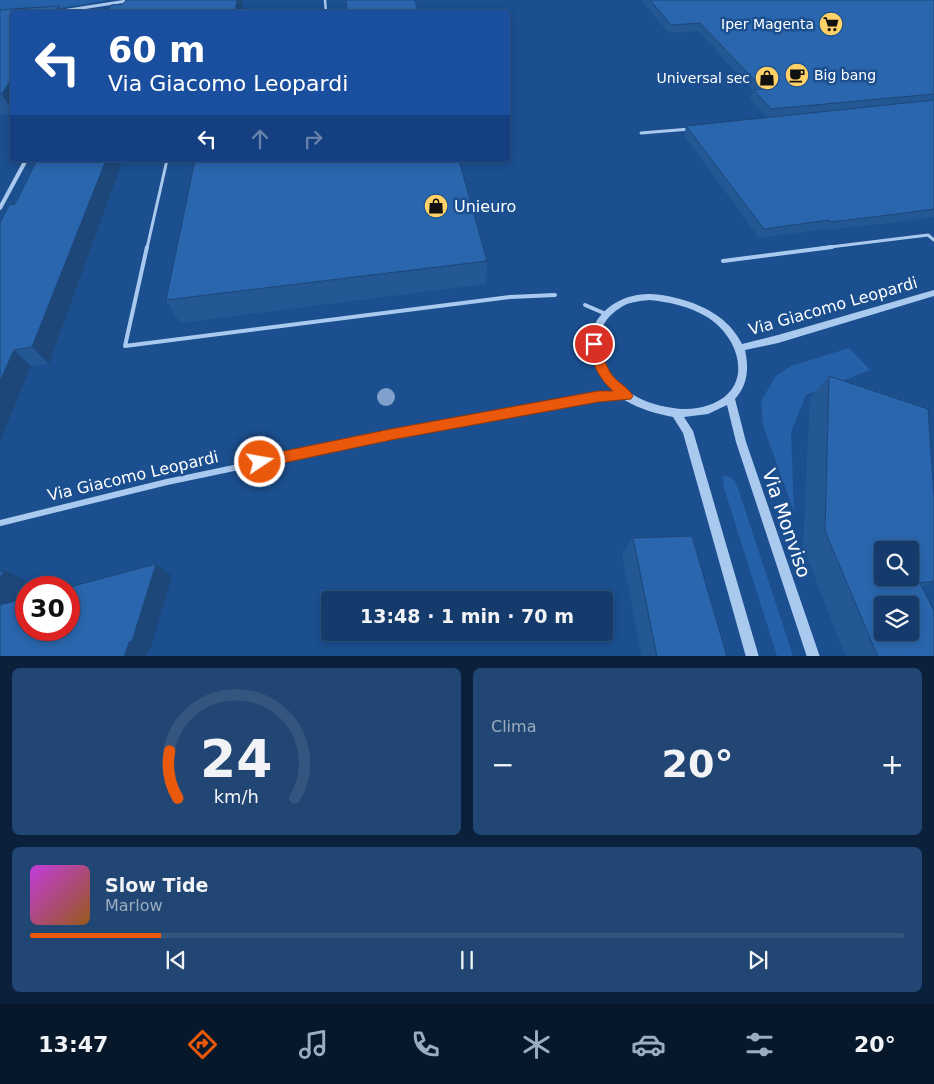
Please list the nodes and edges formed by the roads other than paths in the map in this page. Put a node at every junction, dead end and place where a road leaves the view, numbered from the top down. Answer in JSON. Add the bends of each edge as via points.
{"nodes":[{"id":1,"x":132,"y":0,"type":"edge"},
{"id":2,"x":108,"y":4,"type":"junction"},
{"id":3,"x":69,"y":10,"type":"edge"},
{"id":4,"x":106,"y":10,"type":"edge"},
{"id":5,"x":697,"y":128,"type":"edge"},
{"id":6,"x":641,"y":133,"type":"dead end"},
{"id":7,"x":25,"y":162,"type":"edge"},
{"id":8,"x":167,"y":162,"type":"edge"},
{"id":9,"x":0,"y":208,"type":"edge"},
{"id":10,"x":934,"y":240,"type":"edge"},
{"id":11,"x":723,"y":261,"type":"dead end"},
{"id":12,"x":934,"y":293,"type":"edge"},
{"id":13,"x":555,"y":295,"type":"dead end"},
{"id":14,"x":585,"y":305,"type":"dead end"},
{"id":15,"x":606,"y":314,"type":"junction"},
{"id":16,"x":739,"y":348,"type":"junction"},
{"id":17,"x":626,"y":396,"type":"junction"},
{"id":18,"x":730,"y":399,"type":"junction"},
{"id":19,"x":676,"y":414,"type":"junction"},
{"id":20,"x":0,"y":523,"type":"edge"},
{"id":21,"x":753,"y":656,"type":"edge"},
{"id":22,"x":814,"y":656,"type":"edge"}],
"edges":[{"from":1,"to":2,"type":"street"},
{"from":2,"to":3,"type":"street"},
{"from":2,"to":4,"type":"street"},
{"from":5,"to":6,"type":"lane"},
{"from":7,"to":9,"type":"street"},
{"from":8,"to":13,"type":"lane","via":[[125,346],[510,297]]},
{"from":10,"to":11,"type":"lane","via":[[928,235]]},
{"from":12,"to":16,"type":"street","name":"Via Giacomo Leopardi"},
{"from":14,"to":15,"type":"lane"},
{"from":15,"to":16,"type":"street","name":"Via Giacomo Leopardi","via":[[618,305],[641,298],[685,302],[718,320]]},
{"from":15,"to":17,"type":"street","name":"Via Giacomo Leopardi","via":[[596,327],[594,344],[598,362],[609,380]]},
{"from":16,"to":18,"type":"street","name":"Via Giacomo Leopardi","via":[[743,375]]},
{"from":17,"to":19,"type":"street","name":"Via Giacomo Leopardi","via":[[650,408]]},
{"from":17,"to":20,"type":"street","name":"Via Giacomo Leopardi","via":[[598,397],[391,434],[167,482]]},
{"from":18,"to":19,"type":"street","name":"Via Giacomo Leopardi","via":[[706,411]]},
{"from":18,"to":22,"type":"street","name":"Via Monviso","via":[[741,442]]},
{"from":19,"to":21,"type":"street","via":[[688,431]]}]}
